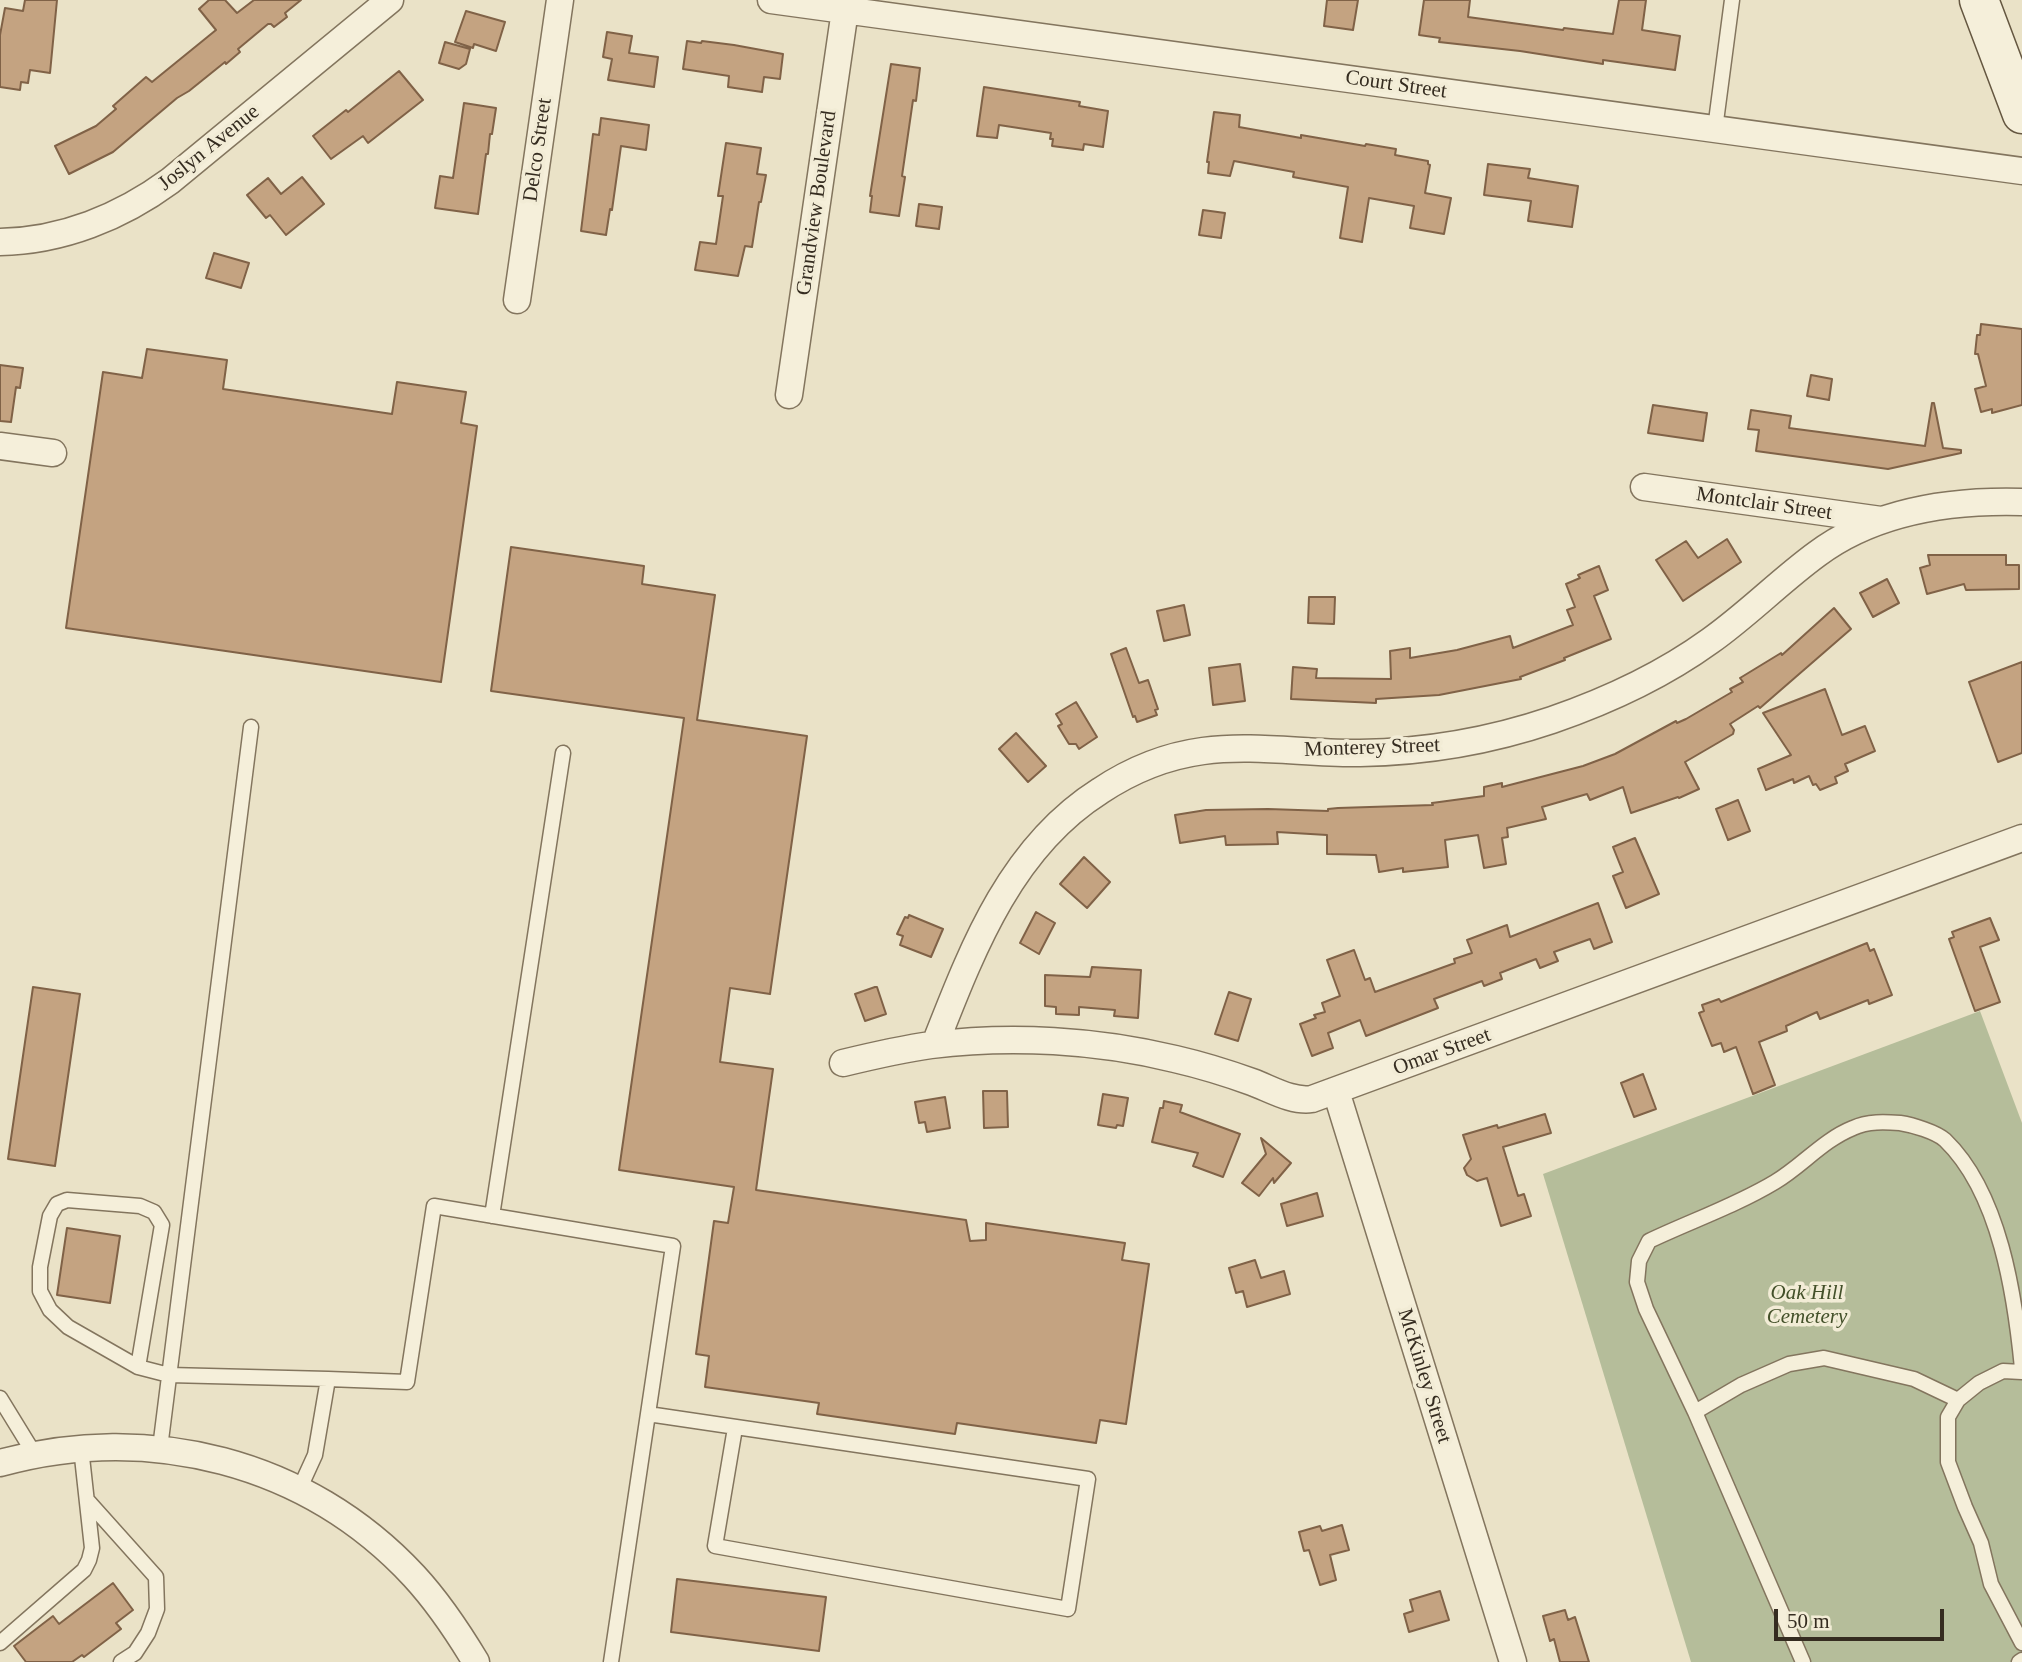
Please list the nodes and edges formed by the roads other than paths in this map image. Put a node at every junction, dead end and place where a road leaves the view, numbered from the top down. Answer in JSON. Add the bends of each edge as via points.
{"nodes":[{"id":1,"x":390,"y":0,"type":"edge"},
{"id":2,"x":560,"y":0,"type":"edge"},
{"id":3,"x":771,"y":0,"type":"edge"},
{"id":4,"x":1732,"y":0,"type":"edge"},
{"id":5,"x":1979,"y":0,"type":"edge"},
{"id":6,"x":845,"y":10,"type":"junction"},
{"id":7,"x":2022,"y":114,"type":"edge"},
{"id":8,"x":1715,"y":129,"type":"junction"},
{"id":9,"x":2022,"y":171,"type":"edge"},
{"id":10,"x":0,"y":242,"type":"edge"},
{"id":11,"x":517,"y":300,"type":"dead end"},
{"id":12,"x":789,"y":395,"type":"dead end"},
{"id":13,"x":0,"y":446,"type":"edge"},
{"id":14,"x":53,"y":453,"type":"dead end"},
{"id":15,"x":1644,"y":487,"type":"dead end"},
{"id":16,"x":2022,"y":502,"type":"edge"},
{"id":17,"x":1883,"y":520,"type":"junction"},
{"id":18,"x":251,"y":727,"type":"dead end"},
{"id":19,"x":562,"y":753,"type":"dead end"},
{"id":20,"x":2022,"y":838,"type":"edge"},
{"id":21,"x":935,"y":1044,"type":"junction"},
{"id":22,"x":842,"y":1063,"type":"dead end"},
{"id":23,"x":1336,"y":1091,"type":"junction"},
{"id":24,"x":492,"y":1216,"type":"junction"},
{"id":25,"x":138,"y":1367,"type":"junction"},
{"id":26,"x":2022,"y":1370,"type":"edge"},
{"id":27,"x":169,"y":1375,"type":"junction"},
{"id":28,"x":328,"y":1380,"type":"junction"},
{"id":29,"x":0,"y":1398,"type":"edge"},
{"id":30,"x":1958,"y":1400,"type":"junction"},
{"id":31,"x":1695,"y":1412,"type":"junction"},
{"id":32,"x":648,"y":1414,"type":"junction"},
{"id":33,"x":735,"y":1428,"type":"junction"},
{"id":34,"x":81,"y":1448,"type":"junction"},
{"id":35,"x":160,"y":1448,"type":"junction"},
{"id":36,"x":36,"y":1455,"type":"junction"},
{"id":37,"x":0,"y":1463,"type":"edge"},
{"id":38,"x":299,"y":1490,"type":"junction"},
{"id":39,"x":87,"y":1500,"type":"junction"},
{"id":40,"x":0,"y":1643,"type":"edge"},
{"id":41,"x":2022,"y":1643,"type":"edge"},
{"id":42,"x":121,"y":1662,"type":"edge"},
{"id":43,"x":476,"y":1662,"type":"edge"},
{"id":44,"x":611,"y":1662,"type":"edge"},
{"id":45,"x":1513,"y":1662,"type":"edge"},
{"id":46,"x":1803,"y":1662,"type":"edge"}],
"edges":[{"from":1,"to":10,"type":"street","name":"Joslyn Avenue","via":[[145,198],[74,231]]},
{"from":2,"to":11,"type":"street","name":"Delco Street"},
{"from":3,"to":6,"type":"street","name":"Court Street"},
{"from":4,"to":8,"type":"lane"},
{"from":5,"to":7,"type":"main road"},
{"from":6,"to":8,"type":"street","name":"Court Street"},
{"from":6,"to":12,"type":"street","name":"Grandview Boulevard"},
{"from":8,"to":9,"type":"street","name":"Court Street"},
{"from":13,"to":14,"type":"street"},
{"from":15,"to":17,"type":"street","name":"Montclair Street"},
{"from":16,"to":17,"type":"street","name":"Monterey Street","via":[[1948,504]]},
{"from":17,"to":21,"type":"street","name":"Monterey Street","via":[[1823,550],[1688,656],[1551,721],[1478,740],[1409,750],[1201,751],[1164,760],[1117,780],[1065,818],[1011,882],[984,927]]},
{"from":18,"to":27,"type":"lane"},
{"from":19,"to":24,"type":"lane"},
{"from":20,"to":23,"type":"street","name":"Omar Street"},
{"from":21,"to":22,"type":"street","name":"Omar Street"},
{"from":21,"to":23,"type":"street","name":"Omar Street","via":[[1037,1041],[1098,1045],[1191,1063],[1300,1100]]},
{"from":23,"to":45,"type":"street","name":"McKinley Street"},
{"from":24,"to":28,"type":"lane","via":[[434,1206],[407,1382]]},
{"from":24,"to":32,"type":"lane","via":[[673,1246]]},
{"from":25,"to":25,"type":"lane","via":[[68,1327],[50,1310],[40,1291],[40,1267],[50,1216],[57,1204],[67,1200],[140,1206],[154,1212],[162,1225]]},
{"from":25,"to":27,"type":"lane"},
{"from":26,"to":30,"type":"lane","via":[[2003,1371]]},
{"from":26,"to":31,"type":"lane","via":[[2008,1270],[1982,1192],[1943,1138],[1912,1124],[1881,1121],[1854,1127],[1745,1199],[1649,1241],[1639,1261],[1637,1282]]},
{"from":27,"to":28,"type":"lane"},
{"from":27,"to":35,"type":"lane"},
{"from":28,"to":38,"type":"lane","via":[[315,1455]]},
{"from":29,"to":36,"type":"lane"},
{"from":30,"to":31,"type":"lane","via":[[1914,1379],[1824,1358],[1789,1364]]},
{"from":30,"to":41,"type":"lane","via":[[1948,1417],[1948,1462],[1981,1543],[1992,1584]]},
{"from":31,"to":46,"type":"lane"},
{"from":32,"to":33,"type":"lane"},
{"from":32,"to":44,"type":"lane"},
{"from":33,"to":33,"type":"lane","via":[[1088,1479],[1068,1609],[715,1546]]},
{"from":34,"to":35,"type":"street"},
{"from":34,"to":36,"type":"street"},
{"from":34,"to":39,"type":"lane"},
{"from":35,"to":38,"type":"street","via":[[232,1464]]},
{"from":36,"to":37,"type":"street"},
{"from":38,"to":43,"type":"street","via":[[353,1523],[404,1566],[443,1612]]},
{"from":39,"to":40,"type":"lane","via":[[92,1548],[84,1570]]},
{"from":39,"to":42,"type":"lane","via":[[156,1577],[157,1609],[148,1633],[135,1653]]}]}
